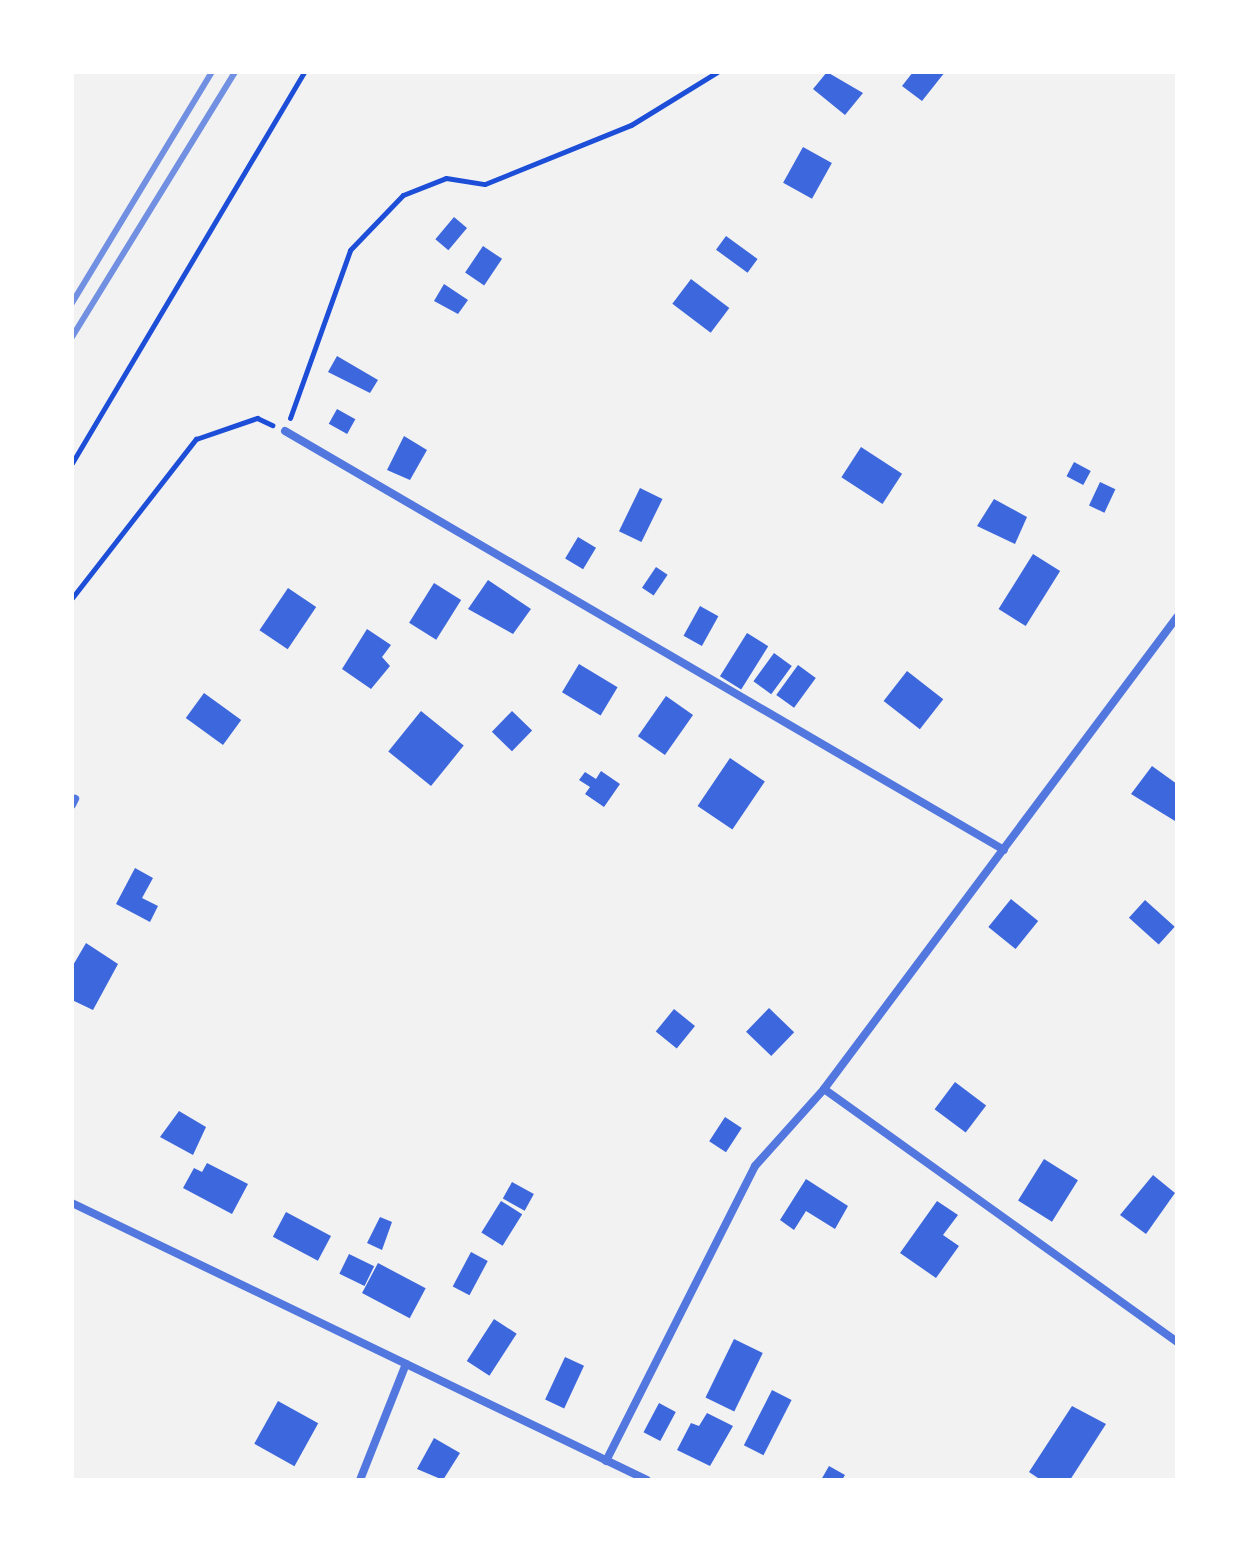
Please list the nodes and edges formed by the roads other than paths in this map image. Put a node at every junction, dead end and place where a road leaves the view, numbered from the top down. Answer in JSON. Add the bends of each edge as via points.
{"nodes":[{"id":1,"x":285,"y":431,"type":"road end"},
{"id":2,"x":1177,"y":617,"type":"edge"},
{"id":3,"x":1004,"y":850,"type":"junction"},
{"id":4,"x":824,"y":1089,"type":"junction"},
{"id":5,"x":72,"y":1203,"type":"edge"},
{"id":6,"x":1177,"y":1342,"type":"edge"},
{"id":7,"x":406,"y":1364,"type":"junction"},
{"id":8,"x":606,"y":1461,"type":"junction"},
{"id":9,"x":360,"y":1480,"type":"edge"},
{"id":10,"x":647,"y":1480,"type":"edge"}],
"edges":[{"from":1,"to":3,"type":"street"},
{"from":2,"to":3,"type":"street"},
{"from":3,"to":4,"type":"street"},
{"from":4,"to":6,"type":"street"},
{"from":4,"to":8,"type":"street","via":[[755,1166]]},
{"from":5,"to":7,"type":"street"},
{"from":7,"to":8,"type":"street"},
{"from":7,"to":9,"type":"street"},
{"from":8,"to":10,"type":"street"}]}
